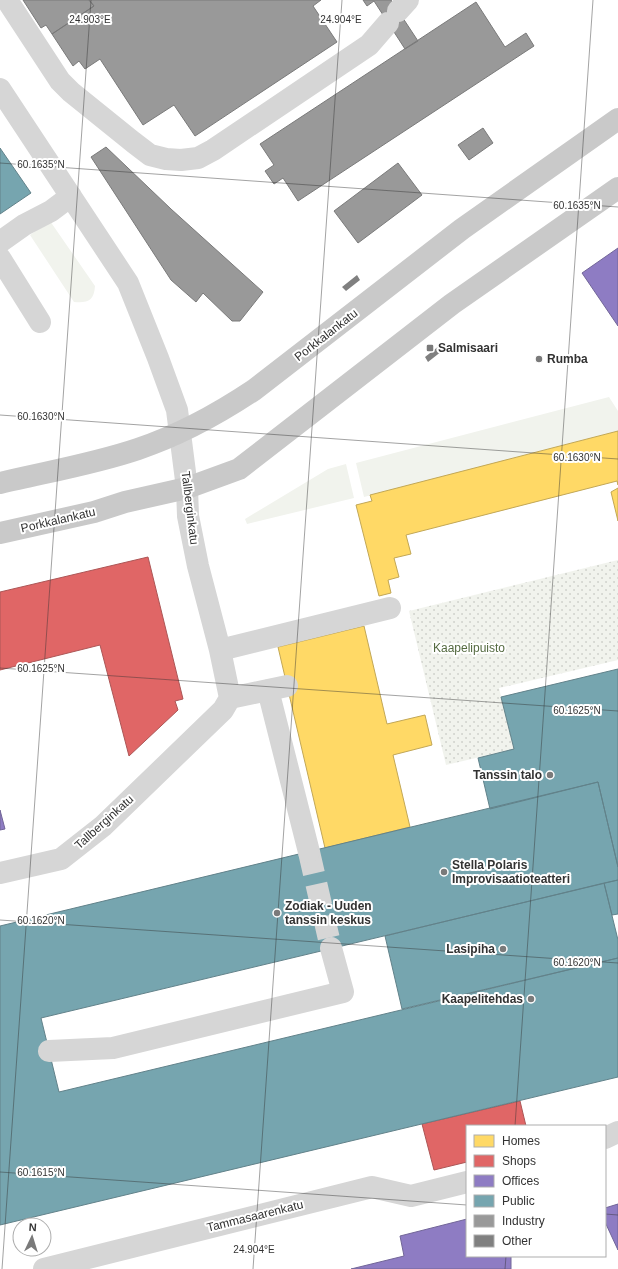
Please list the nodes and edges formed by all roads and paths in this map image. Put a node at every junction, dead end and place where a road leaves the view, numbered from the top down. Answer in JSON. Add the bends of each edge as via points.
{"nodes":[{"id":1,"x":7,"y":0,"type":"edge"},
{"id":2,"x":398,"y":11,"type":"edge"},
{"id":3,"x":0,"y":89,"type":"edge"},
{"id":4,"x":618,"y":119,"type":"edge"},
{"id":5,"x":618,"y":188,"type":"edge"},
{"id":6,"x":71,"y":196,"type":"junction"},
{"id":7,"x":0,"y":242,"type":"edge"},
{"id":8,"x":0,"y":258,"type":"edge"},
{"id":9,"x":40,"y":322,"type":"dead end"},
{"id":10,"x":180,"y":432,"type":"junction"},
{"id":11,"x":0,"y":483,"type":"edge"},
{"id":12,"x":187,"y":488,"type":"junction"},
{"id":13,"x":0,"y":533,"type":"edge"},
{"id":14,"x":390,"y":608,"type":"dead end"},
{"id":15,"x":220,"y":650,"type":"junction"},
{"id":16,"x":230,"y":698,"type":"junction"},
{"id":17,"x":309,"y":852,"type":"tunnel mouth"},
{"id":18,"x":0,"y":873,"type":"edge"},
{"id":19,"x":331,"y":948,"type":"tunnel mouth"},
{"id":20,"x":50,"y":1051,"type":"dead end"},
{"id":21,"x":618,"y":1132,"type":"edge"},
{"id":22,"x":606,"y":1138,"type":"edge"},
{"id":23,"x":466,"y":1182,"type":"edge"},
{"id":24,"x":44,"y":1269,"type":"edge"}],
"edges":[{"from":1,"to":2,"type":"street","via":[[60,81],[71,92],[150,155],[181,160],[198,158],[213,150],[369,45]]},
{"from":3,"to":6,"type":"street","name":"Tallberginkatu"},
{"from":4,"to":10,"type":"main road","name":"Porkkalankatu","via":[[462,229],[254,390],[223,410]]},
{"from":5,"to":12,"type":"main road","name":"Porkkalankatu","via":[[452,304],[239,469]]},
{"from":6,"to":7,"type":"street"},
{"from":6,"to":10,"type":"street","name":"Tallberginkatu","via":[[128,283],[177,410]]},
{"from":8,"to":9,"type":"street"},
{"from":10,"to":11,"type":"main road","name":"Porkkalankatu","via":[[114,457]]},
{"from":10,"to":12,"type":"street","name":"Tallberginkatu"},
{"from":12,"to":13,"type":"main road","name":"Porkkalankatu"},
{"from":12,"to":15,"type":"street","name":"Tallberginkatu","via":[[188,516]]},
{"from":14,"to":15,"type":"street"},
{"from":15,"to":16,"type":"street","name":"Tallberginkatu"},
{"from":16,"to":17,"type":"street","via":[[278,688]]},
{"from":16,"to":18,"type":"street","name":"Tallberginkatu","via":[[223,710],[103,826],[61,859]]},
{"from":19,"to":20,"type":"street","via":[[343,992],[113,1048]]},
{"from":21,"to":22,"type":"street"},
{"from":23,"to":24,"type":"street","name":"Tammasaarenkatu","via":[[411,1196],[372,1187]]}]}
